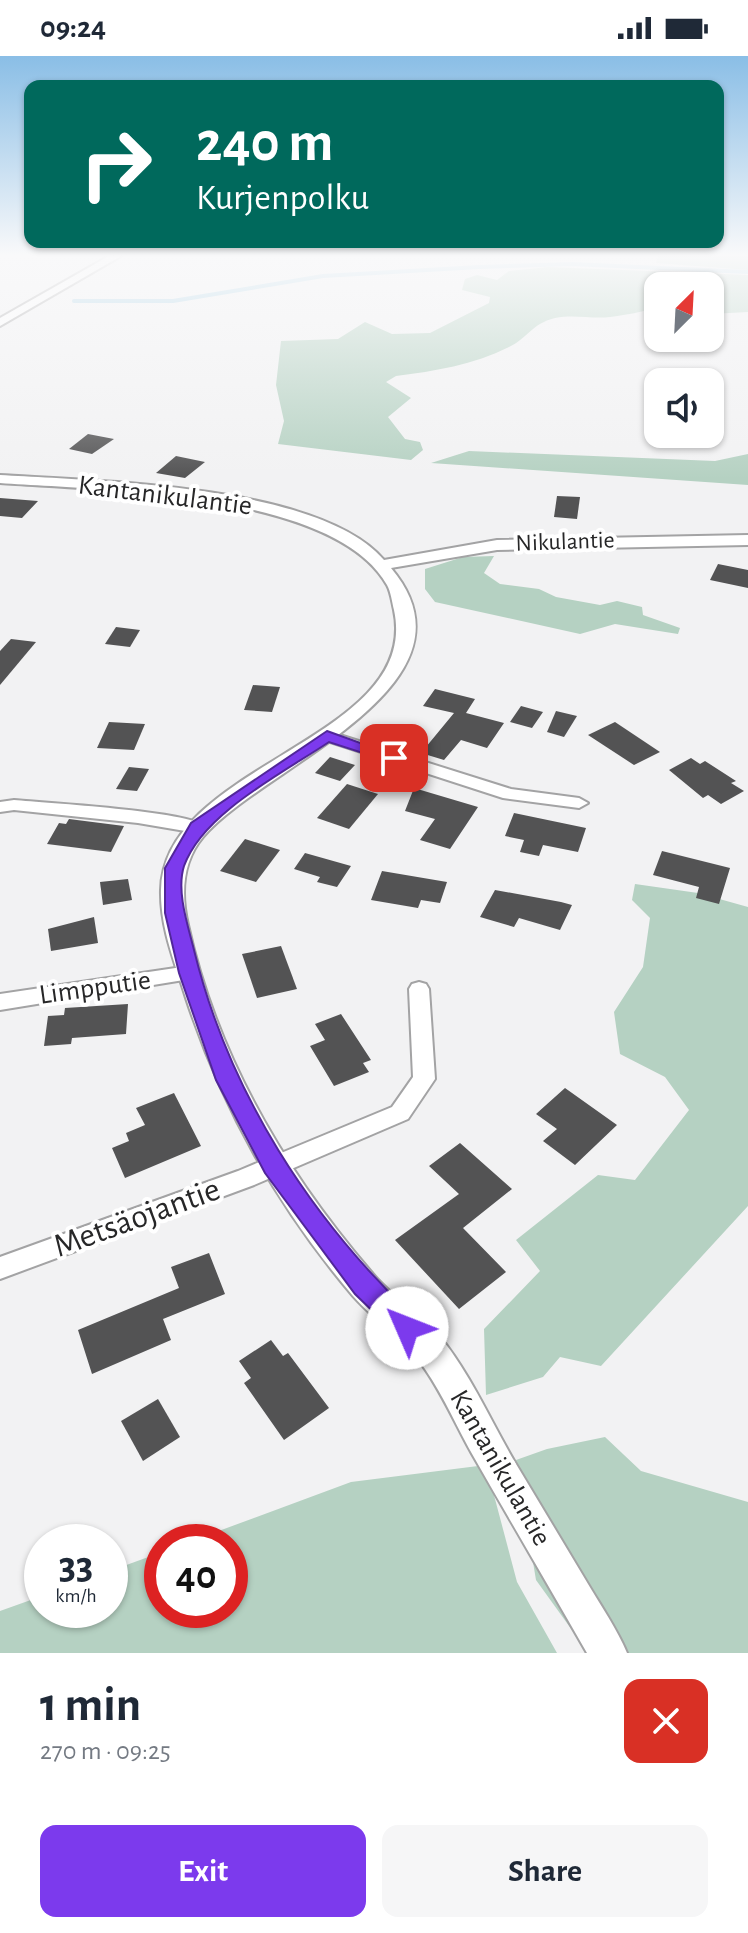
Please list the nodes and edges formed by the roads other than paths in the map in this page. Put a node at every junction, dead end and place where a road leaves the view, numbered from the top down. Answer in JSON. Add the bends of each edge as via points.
{"nodes":[{"id":1,"x":0,"y":479,"type":"edge"},
{"id":2,"x":748,"y":540,"type":"edge"},
{"id":3,"x":383,"y":565,"type":"junction"},
{"id":4,"x":327,"y":736,"type":"junction"},
{"id":5,"x":579,"y":803,"type":"dead end"},
{"id":6,"x":0,"y":807,"type":"edge"},
{"id":7,"x":197,"y":827,"type":"junction"},
{"id":8,"x":189,"y":973,"type":"junction"},
{"id":9,"x":419,"y":989,"type":"dead end"},
{"id":10,"x":0,"y":1002,"type":"edge"},
{"id":11,"x":273,"y":1166,"type":"junction"},
{"id":12,"x":0,"y":1268,"type":"edge"},
{"id":13,"x":608,"y":1653,"type":"edge"}],
"edges":[{"from":1,"to":3,"type":"street","name":"Kantanikulantie","via":[[260,506],[335,532]]},
{"from":2,"to":3,"type":"street","name":"Nikulantie","via":[[525,543]]},
{"from":3,"to":4,"type":"street","name":"Kantanikulantie","via":[[404,603],[404,648],[372,700]]},
{"from":4,"to":5,"type":"street","via":[[509,794]]},
{"from":4,"to":7,"type":"street","name":"Kantanikulantie"},
{"from":6,"to":7,"type":"street"},
{"from":7,"to":8,"type":"street","name":"Kantanikulantie","via":[[174,868],[175,913]]},
{"from":8,"to":10,"type":"street","name":"Limpputie"},
{"from":8,"to":11,"type":"street","name":"Kantanikulantie","via":[[227,1080]]},
{"from":9,"to":11,"type":"street","name":"Metsäojantie","via":[[424,1079],[400,1113]]},
{"from":11,"to":12,"type":"street","name":"Metsäojantie"},
{"from":11,"to":13,"type":"street","name":"Kantanikulantie","via":[[364,1286],[429,1349]]}]}
